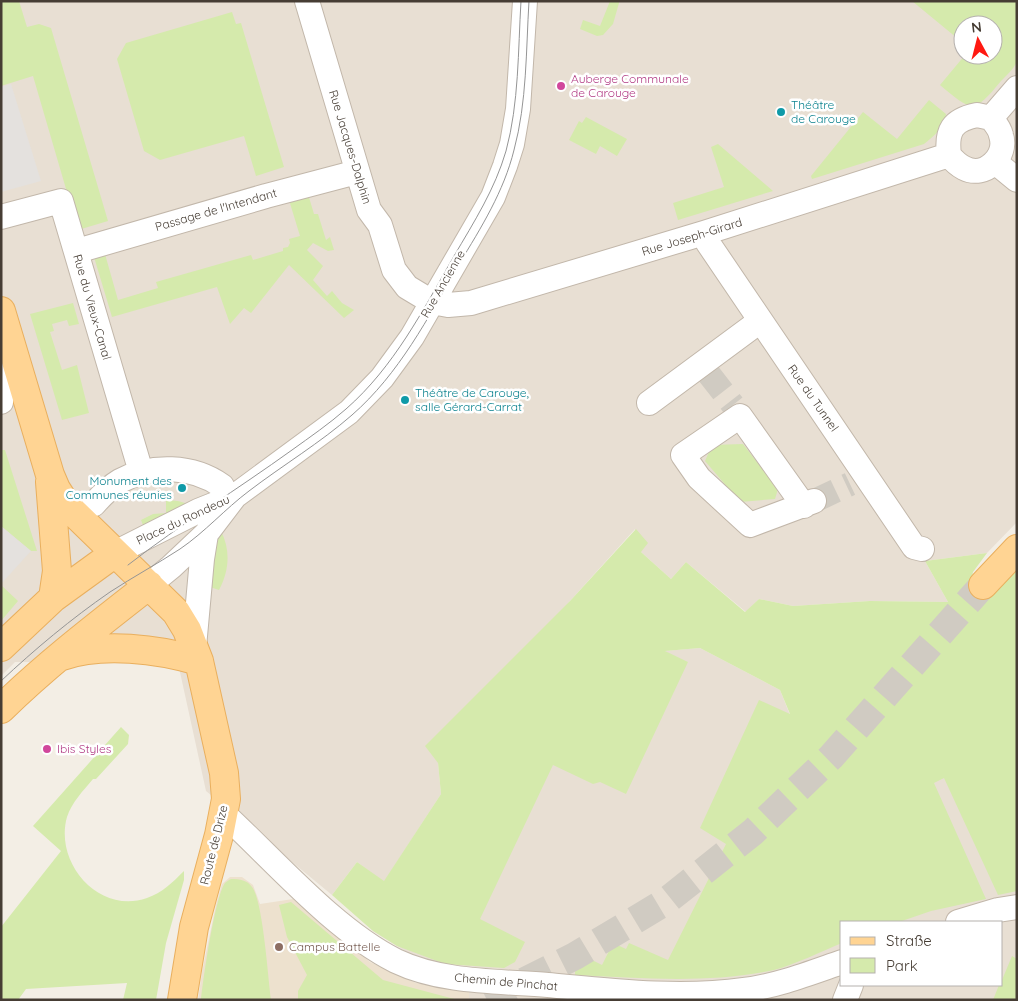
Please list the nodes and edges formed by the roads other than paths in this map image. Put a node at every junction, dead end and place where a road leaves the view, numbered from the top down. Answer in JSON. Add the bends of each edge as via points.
{"nodes":[{"id":1,"x":307,"y":1,"type":"edge"},
{"id":2,"x":525,"y":1,"type":"edge"},
{"id":3,"x":1017,"y":88,"type":"edge"},
{"id":4,"x":991,"y":118,"type":"junction"},
{"id":5,"x":1005,"y":153,"type":"edge"},
{"id":6,"x":949,"y":155,"type":"junction"},
{"id":7,"x":357,"y":172,"type":"junction"},
{"id":8,"x":1017,"y":180,"type":"edge"},
{"id":9,"x":1,"y":217,"type":"edge"},
{"id":10,"x":704,"y":234,"type":"junction"},
{"id":11,"x":77,"y":251,"type":"junction"},
{"id":12,"x":432,"y":302,"type":"junction"},
{"id":13,"x":4,"y":320,"type":"edge"},
{"id":14,"x":760,"y":321,"type":"junction"},
{"id":15,"x":1,"y":402,"type":"edge"},
{"id":16,"x":649,"y":403,"type":"dead end"},
{"id":17,"x":736,"y":410,"type":"joint"},
{"id":18,"x":141,"y":472,"type":"junction"},
{"id":19,"x":50,"y":475,"type":"junction"},
{"id":20,"x":228,"y":491,"type":"junction"},
{"id":21,"x":94,"y":504,"type":"dead end"},
{"id":22,"x":206,"y":534,"type":"junction"},
{"id":23,"x":106,"y":544,"type":"junction"},
{"id":24,"x":922,"y":549,"type":"dead end"},
{"id":25,"x":1017,"y":549,"type":"edge"},
{"id":26,"x":149,"y":585,"type":"junction"},
{"id":27,"x":983,"y":585,"type":"tunnel mouth"},
{"id":28,"x":53,"y":598,"type":"junction"},
{"id":29,"x":1,"y":647,"type":"edge"},
{"id":30,"x":196,"y":654,"type":"junction"},
{"id":31,"x":58,"y":658,"type":"junction"},
{"id":32,"x":1,"y":709,"type":"edge"},
{"id":33,"x":224,"y":814,"type":"junction"},
{"id":34,"x":1017,"y":907,"type":"edge"},
{"id":35,"x":961,"y":921,"type":"edge"},
{"id":36,"x":840,"y":963,"type":"edge"},
{"id":37,"x":851,"y":986,"type":"edge"},
{"id":38,"x":182,"y":1000,"type":"edge"},
{"id":39,"x":845,"y":1000,"type":"edge"}],
"edges":[{"from":1,"to":7,"type":"street","name":"Rue Jacques-Dalphin"},
{"from":2,"to":12,"type":"street","name":"Rue Ancienne","via":[[518,109],[506,166],[493,197]]},
{"from":3,"to":4,"type":"street"},
{"from":4,"to":5,"type":"street","via":[[1001,134]]},
{"from":4,"to":6,"type":"street","via":[[964,118],[956,124],[948,139]]},
{"from":5,"to":6,"type":"street","via":[[989,167],[979,170],[964,168]]},
{"from":5,"to":8,"type":"street"},
{"from":6,"to":10,"type":"street","name":"Rue Joseph-Girard"},
{"from":7,"to":11,"type":"street","name":"Passage de l'Intendant"},
{"from":7,"to":12,"type":"street","name":"Rue Jacques-Dalphin","via":[[394,270],[407,287]]},
{"from":9,"to":11,"type":"street","name":"Rue du Vieux-Canal","via":[[61,201]]},
{"from":10,"to":12,"type":"street","name":"Rue Joseph-Girard","via":[[471,302],[448,305]]},
{"from":10,"to":14,"type":"street","name":"Rue du Tunnel"},
{"from":11,"to":18,"type":"street","name":"Rue du Vieux-Canal"},
{"from":12,"to":20,"type":"street","name":"Rue Ancienne","via":[[397,359],[360,401],[332,426]]},
{"from":13,"to":15,"type":"street"},
{"from":13,"to":19,"type":"main road"},
{"from":14,"to":16,"type":"street","via":[[705,369]]},
{"from":14,"to":24,"type":"street","name":"Rue du Tunnel","via":[[857,479],[914,547]]},
{"from":17,"to":17,"type":"street","via":[[683,455],[699,478],[750,525],[809,503]]},
{"from":18,"to":20,"type":"street","name":"Place du Rondeau","via":[[179,470],[198,475]]},
{"from":18,"to":21,"type":"street","name":"Place du Rondeau","via":[[120,481]]},
{"from":19,"to":23,"type":"main road","via":[[61,498]]},
{"from":19,"to":28,"type":"main road","via":[[56,571]]},
{"from":20,"to":22,"type":"street","name":"Place du Rondeau"},
{"from":20,"to":23,"type":"street","name":"Place du Rondeau","via":[[198,511]]},
{"from":22,"to":26,"type":"street","name":"Place du Rondeau"},
{"from":22,"to":30,"type":"street","name":"Place du Rondeau"},
{"from":23,"to":26,"type":"main road"},
{"from":23,"to":28,"type":"main road","name":"Place du Rondeau","via":[[82,576]]},
{"from":25,"to":27,"type":"main road"},
{"from":26,"to":30,"type":"main road","via":[[176,612]]},
{"from":26,"to":31,"type":"main road","name":"Place du Rondeau"},
{"from":28,"to":29,"type":"main road","name":"Place du Rondeau"},
{"from":30,"to":31,"type":"main road","via":[[93,649]]},
{"from":30,"to":33,"type":"main road","name":"Route de Drize","via":[[224,773]]},
{"from":31,"to":32,"type":"main road","name":"Place du Rondeau"},
{"from":33,"to":36,"type":"street","name":"Chemin de Pinchat","via":[[354,934],[397,961],[428,973],[475,980],[699,995],[746,990],[794,979]]},
{"from":33,"to":38,"type":"main road","name":"Route de Drize","via":[[194,927]]},
{"from":34,"to":35,"type":"street"},
{"from":37,"to":39,"type":"street"}]}
